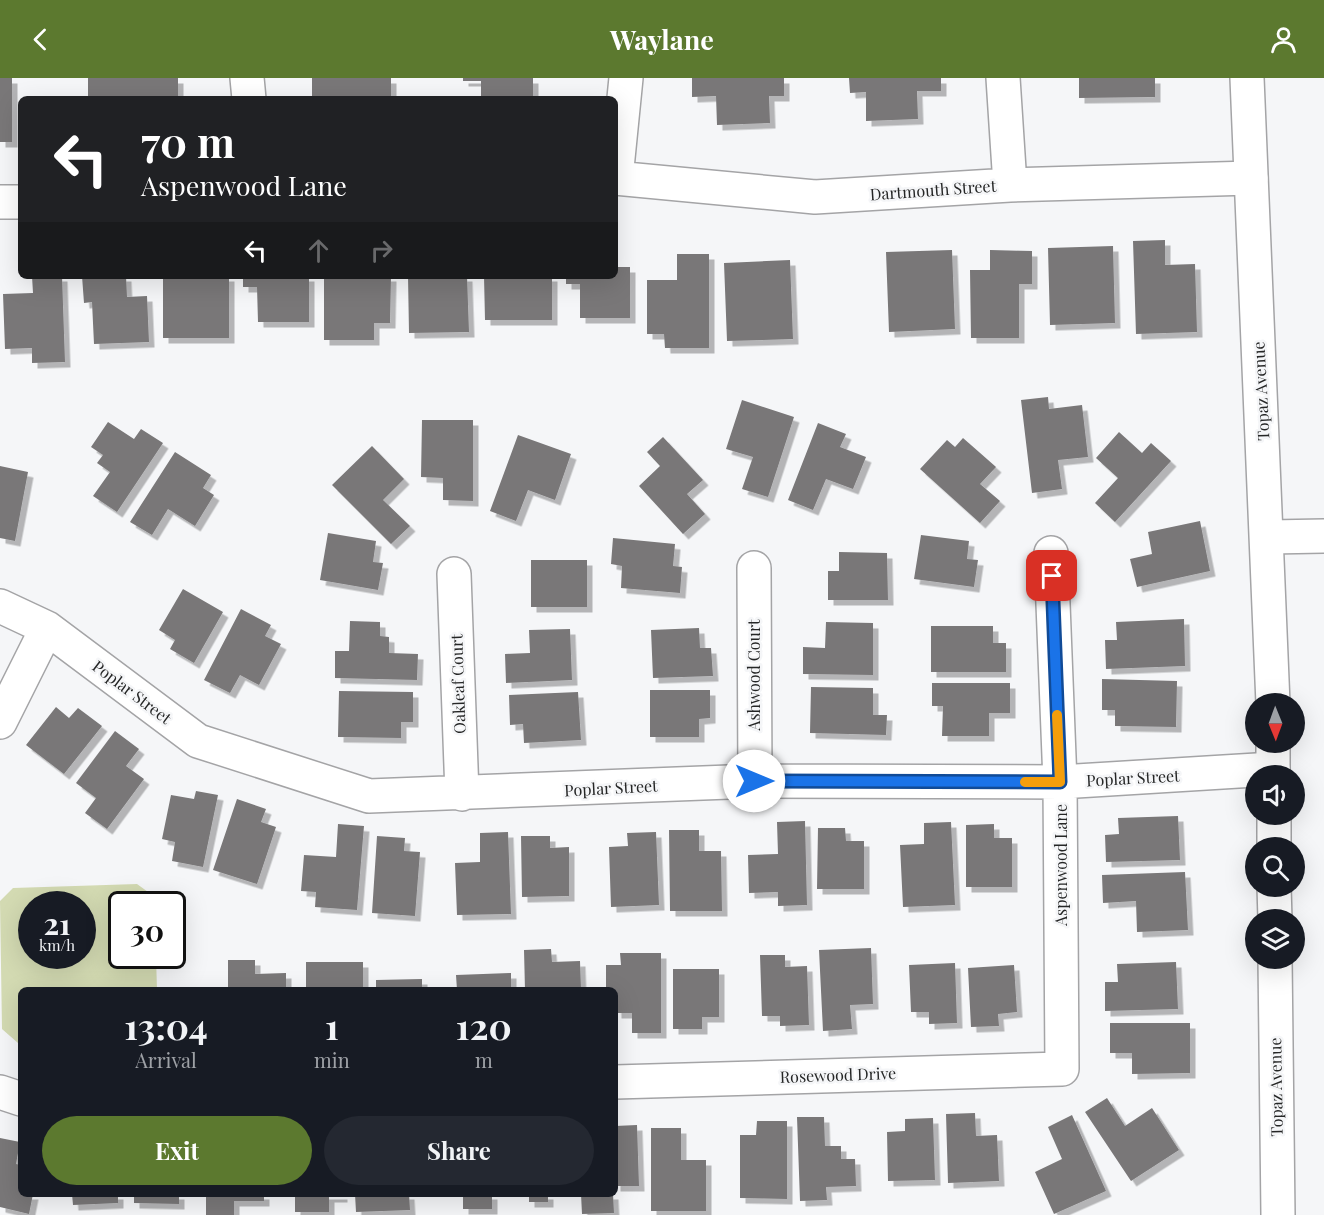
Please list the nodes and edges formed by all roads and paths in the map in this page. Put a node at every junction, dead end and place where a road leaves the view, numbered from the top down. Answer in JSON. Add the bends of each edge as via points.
{"nodes":[{"id":1,"x":247,"y":78,"type":"edge"},
{"id":2,"x":626,"y":78,"type":"edge"},
{"id":3,"x":1003,"y":78,"type":"edge"},
{"id":4,"x":1247,"y":78,"type":"edge"},
{"id":5,"x":249,"y":96,"type":"edge"},
{"id":6,"x":618,"y":158,"type":"edge"},
{"id":7,"x":618,"y":178,"type":"edge"},
{"id":8,"x":1251,"y":178,"type":"junction"},
{"id":9,"x":1010,"y":185,"type":"junction"},
{"id":10,"x":0,"y":201,"type":"edge"},
{"id":11,"x":18,"y":202,"type":"edge"},
{"id":12,"x":1324,"y":536,"type":"edge"},
{"id":13,"x":1267,"y":537,"type":"junction"},
{"id":14,"x":1051,"y":553,"type":"dead end"},
{"id":15,"x":754,"y":568,"type":"dead end"},
{"id":16,"x":454,"y":574,"type":"dead end"},
{"id":17,"x":0,"y":606,"type":"edge"},
{"id":18,"x":47,"y":628,"type":"junction"},
{"id":19,"x":1273,"y":693,"type":"edge"},
{"id":20,"x":0,"y":722,"type":"edge"},
{"id":21,"x":1273,"y":762,"type":"edge"},
{"id":22,"x":754,"y":781,"type":"junction"},
{"id":23,"x":1060,"y":782,"type":"junction"},
{"id":24,"x":462,"y":794,"type":"junction"},
{"id":25,"x":1275,"y":969,"type":"edge"},
{"id":26,"x":1062,"y":1069,"type":"joint"},
{"id":27,"x":618,"y":1082,"type":"edge"},
{"id":28,"x":0,"y":1092,"type":"edge"},
{"id":29,"x":18,"y":1097,"type":"edge"},
{"id":30,"x":1278,"y":1215,"type":"edge"}],
"edges":[{"from":1,"to":5,"type":"street"},
{"from":2,"to":6,"type":"street"},
{"from":3,"to":9,"type":"street"},
{"from":4,"to":8,"type":"street","name":"Topaz Avenue"},
{"from":7,"to":9,"type":"street","name":"Dartmouth Street","via":[[815,197]]},
{"from":8,"to":9,"type":"street","name":"Dartmouth Street"},
{"from":8,"to":13,"type":"street","name":"Topaz Avenue"},
{"from":10,"to":11,"type":"street"},
{"from":12,"to":13,"type":"street"},
{"from":13,"to":19,"type":"street","name":"Topaz Avenue"},
{"from":14,"to":23,"type":"street","name":"Aspenwood Lane"},
{"from":15,"to":22,"type":"street","name":"Ashwood Court"},
{"from":16,"to":24,"type":"street","name":"Oakleaf Court"},
{"from":17,"to":18,"type":"street","name":"Poplar Street"},
{"from":18,"to":20,"type":"street"},
{"from":18,"to":24,"type":"street","name":"Poplar Street","via":[[198,741],[369,796]]},
{"from":21,"to":23,"type":"street","name":"Poplar Street"},
{"from":22,"to":23,"type":"street","name":"Poplar Street"},
{"from":22,"to":24,"type":"street","name":"Poplar Street"},
{"from":23,"to":26,"type":"street","name":"Aspenwood Lane"},
{"from":25,"to":30,"type":"street","name":"Topaz Avenue"},
{"from":26,"to":27,"type":"street","name":"Rosewood Drive"},
{"from":28,"to":29,"type":"street"}]}
